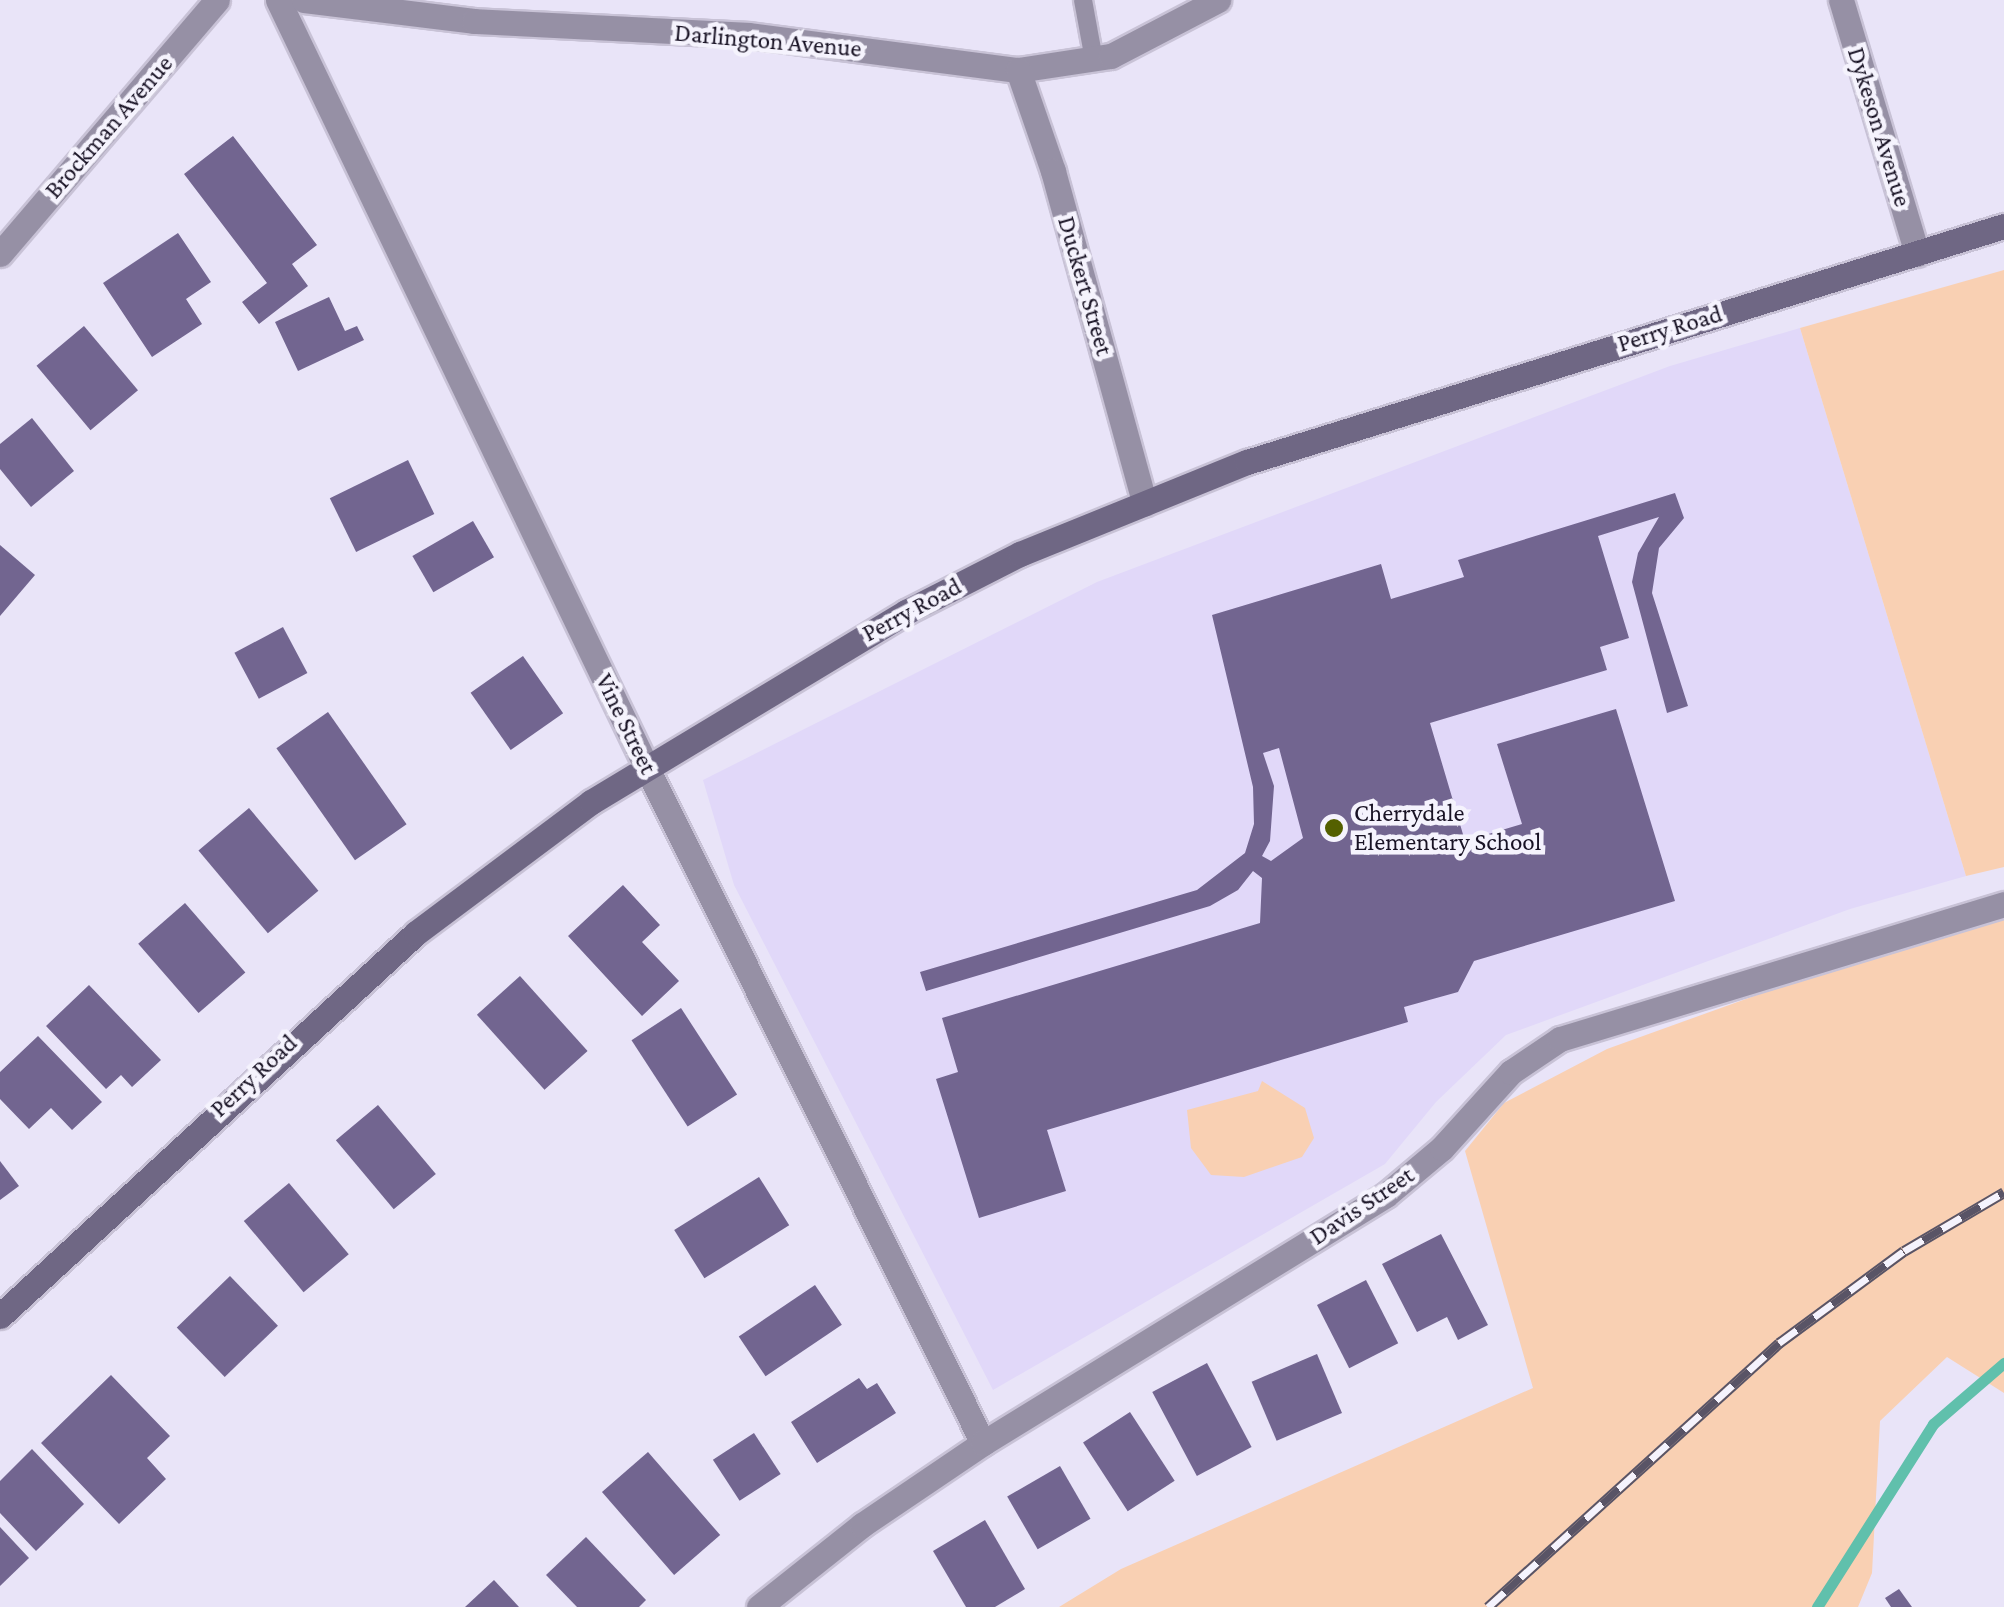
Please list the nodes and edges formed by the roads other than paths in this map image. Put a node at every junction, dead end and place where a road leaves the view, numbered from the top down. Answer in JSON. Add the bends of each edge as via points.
{"nodes":[{"id":1,"x":217,"y":0,"type":"edge"},
{"id":2,"x":278,"y":0,"type":"edge"},
{"id":3,"x":304,"y":0,"type":"edge"},
{"id":4,"x":1083,"y":0,"type":"edge"},
{"id":5,"x":1218,"y":0,"type":"edge"},
{"id":6,"x":1841,"y":0,"type":"edge"},
{"id":7,"x":1094,"y":60,"type":"junction"},
{"id":8,"x":1018,"y":70,"type":"junction"},
{"id":9,"x":2004,"y":226,"type":"edge"},
{"id":10,"x":0,"y":254,"type":"edge"},
{"id":11,"x":1918,"y":254,"type":"junction"},
{"id":12,"x":1145,"y":504,"type":"junction"},
{"id":13,"x":646,"y":766,"type":"junction"},
{"id":14,"x":2004,"y":904,"type":"edge"},
{"id":15,"x":0,"y":1316,"type":"edge"},
{"id":16,"x":983,"y":1443,"type":"junction"},
{"id":17,"x":759,"y":1607,"type":"edge"}],
"edges":[{"from":1,"to":10,"type":"street","name":"Brockman Avenue"},
{"from":2,"to":13,"type":"street","name":"Vine Street"},
{"from":3,"to":8,"type":"street","name":"Darlington Avenue","via":[[474,21],[748,35]]},
{"from":4,"to":7,"type":"lane"},
{"from":5,"to":7,"type":"street","name":"Darlington Avenue","via":[[1141,43]]},
{"from":6,"to":11,"type":"street","name":"Dykeson Avenue"},
{"from":7,"to":8,"type":"street","name":"Darlington Avenue"},
{"from":8,"to":12,"type":"street","name":"Duckert Street","via":[[1053,171]]},
{"from":9,"to":11,"type":"street","name":"Perry Road"},
{"from":11,"to":12,"type":"street","name":"Perry Road","via":[[1388,415]]},
{"from":12,"to":13,"type":"street","name":"Perry Road","via":[[906,612]]},
{"from":13,"to":15,"type":"street","name":"Perry Road","via":[[416,932]]},
{"from":13,"to":16,"type":"street","name":"Vine Street"},
{"from":14,"to":16,"type":"street","name":"Davis Street","via":[[1560,1039],[1510,1072],[1442,1148],[1386,1195]]},
{"from":16,"to":17,"type":"street","name":"Davis Street","via":[[862,1525]]}]}
